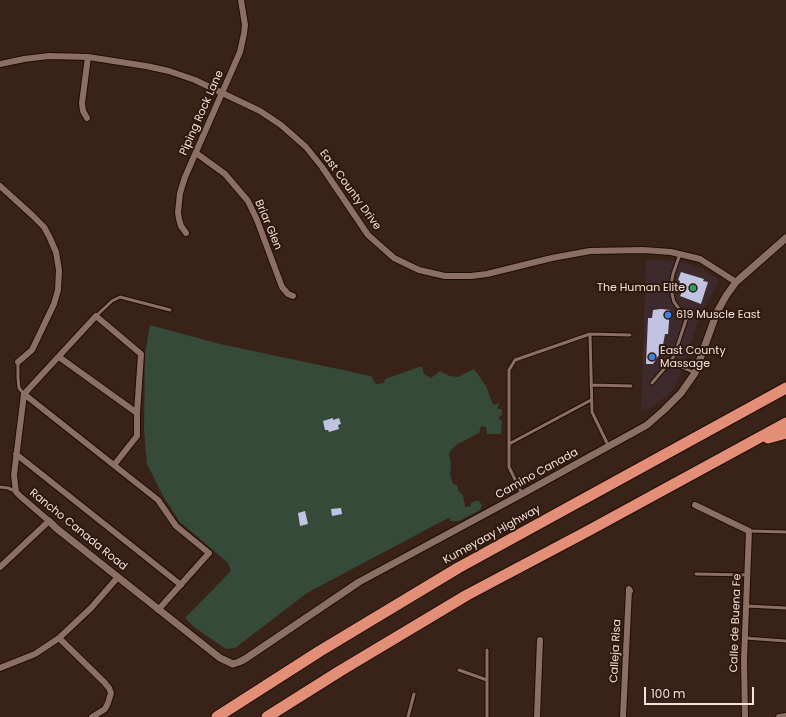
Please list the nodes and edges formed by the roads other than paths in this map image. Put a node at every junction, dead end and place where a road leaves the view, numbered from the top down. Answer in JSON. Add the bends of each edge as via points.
{"nodes":[{"id":1,"x":241,"y":0,"type":"edge"},
{"id":2,"x":88,"y":57,"type":"junction"},
{"id":3,"x":0,"y":64,"type":"edge"},
{"id":4,"x":222,"y":92,"type":"junction"},
{"id":5,"x":87,"y":118,"type":"dead end"},
{"id":6,"x":196,"y":153,"type":"junction"},
{"id":7,"x":0,"y":186,"type":"edge"},
{"id":8,"x":186,"y":233,"type":"dead end"},
{"id":9,"x":786,"y":238,"type":"edge"},
{"id":10,"x":680,"y":254,"type":"junction"},
{"id":11,"x":736,"y":282,"type":"junction"},
{"id":12,"x":293,"y":296,"type":"dead end"},
{"id":13,"x":170,"y":310,"type":"dead end"},
{"id":14,"x":96,"y":316,"type":"junction"},
{"id":15,"x":590,"y":334,"type":"junction"},
{"id":16,"x":630,"y":335,"type":"dead end"},
{"id":17,"x":59,"y":357,"type":"junction"},
{"id":18,"x":18,"y":362,"type":"joint"},
{"id":19,"x":670,"y":362,"type":"junction"},
{"id":20,"x":695,"y":373,"type":"junction"},
{"id":21,"x":652,"y":383,"type":"dead end"},
{"id":22,"x":591,"y":385,"type":"junction"},
{"id":23,"x":631,"y":386,"type":"dead end"},
{"id":24,"x":786,"y":388,"type":"edge"},
{"id":25,"x":24,"y":394,"type":"junction"},
{"id":26,"x":591,"y":400,"type":"junction"},
{"id":27,"x":137,"y":413,"type":"junction"},
{"id":28,"x":786,"y":423,"type":"edge"},
{"id":29,"x":786,"y":433,"type":"edge"},
{"id":30,"x":752,"y":442,"type":"junction"},
{"id":31,"x":509,"y":444,"type":"junction"},
{"id":32,"x":609,"y":446,"type":"junction"},
{"id":33,"x":16,"y":454,"type":"junction"},
{"id":34,"x":114,"y":465,"type":"junction"},
{"id":35,"x":0,"y":487,"type":"edge"},
{"id":36,"x":16,"y":492,"type":"junction"},
{"id":37,"x":522,"y":494,"type":"junction"},
{"id":38,"x":695,"y":505,"type":"dead end"},
{"id":39,"x":49,"y":521,"type":"junction"},
{"id":40,"x":749,"y":531,"type":"junction"},
{"id":41,"x":786,"y":532,"type":"edge"},
{"id":42,"x":0,"y":567,"type":"edge"},
{"id":43,"x":696,"y":574,"type":"dead end"},
{"id":44,"x":748,"y":575,"type":"junction"},
{"id":45,"x":118,"y":576,"type":"junction"},
{"id":46,"x":181,"y":585,"type":"junction"},
{"id":47,"x":630,"y":591,"type":"dead end"},
{"id":48,"x":746,"y":606,"type":"junction"},
{"id":49,"x":786,"y":608,"type":"edge"},
{"id":50,"x":158,"y":610,"type":"junction"},
{"id":51,"x":59,"y":638,"type":"junction"},
{"id":52,"x":745,"y":638,"type":"junction"},
{"id":53,"x":540,"y":640,"type":"dead end"},
{"id":54,"x":786,"y":640,"type":"edge"},
{"id":55,"x":487,"y":650,"type":"dead end"},
{"id":56,"x":233,"y":664,"type":"joint"},
{"id":57,"x":0,"y":668,"type":"edge"},
{"id":58,"x":459,"y":670,"type":"dead end"},
{"id":59,"x":487,"y":680,"type":"junction"},
{"id":60,"x":414,"y":694,"type":"dead end"},
{"id":61,"x":786,"y":716,"type":"edge"},
{"id":62,"x":92,"y":717,"type":"edge"},
{"id":63,"x":217,"y":717,"type":"edge"},
{"id":64,"x":267,"y":717,"type":"edge"},
{"id":65,"x":408,"y":717,"type":"edge"},
{"id":66,"x":487,"y":717,"type":"edge"},
{"id":67,"x":537,"y":717,"type":"edge"},
{"id":68,"x":623,"y":717,"type":"edge"},
{"id":69,"x":745,"y":717,"type":"edge"},
{"id":70,"x":779,"y":717,"type":"edge"}],
"edges":[{"from":1,"to":4,"type":"street","name":"Piping Rock Lane","via":[[245,25],[243,43]]},
{"from":2,"to":3,"type":"street","name":"East County Drive","via":[[48,56]]},
{"from":2,"to":4,"type":"street","name":"East County Drive","via":[[169,71]]},
{"from":2,"to":5,"type":"street","via":[[82,104]]},
{"from":4,"to":6,"type":"street","name":"Piping Rock Lane"},
{"from":4,"to":10,"type":"street","name":"East County Drive","via":[[260,111],[294,135],[314,157],[368,235],[394,258],[419,270],[445,276],[471,276],[590,251],[643,250]]},
{"from":6,"to":8,"type":"street","name":"Piping Rock Lane","via":[[183,181],[178,203],[180,226]]},
{"from":6,"to":12,"type":"street","name":"Briar Glen","via":[[225,174],[248,201],[282,287]]},
{"from":7,"to":18,"type":"street","via":[[44,227],[59,264],[59,284],[54,304],[32,350]]},
{"from":9,"to":11,"type":"street","name":"Camino Canada"},
{"from":10,"to":11,"type":"street","name":"East County Drive","via":[[700,259]]},
{"from":10,"to":19,"type":"lane","via":[[671,284],[674,302],[680,310],[688,314]]},
{"from":11,"to":20,"type":"street","name":"Camino Canada","via":[[718,312]]},
{"from":13,"to":14,"type":"lane","via":[[120,297]]},
{"from":14,"to":17,"type":"street"},
{"from":14,"to":27,"type":"street","via":[[141,354]]},
{"from":15,"to":16,"type":"lane"},
{"from":15,"to":22,"type":"lane"},
{"from":15,"to":31,"type":"lane","via":[[515,360],[509,370]]},
{"from":17,"to":25,"type":"street"},
{"from":17,"to":27,"type":"street"},
{"from":18,"to":25,"type":"lane","via":[[19,388]]},
{"from":19,"to":20,"type":"lane"},
{"from":19,"to":21,"type":"lane"},
{"from":20,"to":32,"type":"street","name":"Camino Canada","via":[[681,393],[647,425]]},
{"from":22,"to":23,"type":"lane"},
{"from":22,"to":26,"type":"lane"},
{"from":24,"to":63,"type":"highway","name":"Kumeyaay Highway","via":[[458,568]]},
{"from":25,"to":33,"type":"street","name":"Rancho Canada Road"},
{"from":25,"to":34,"type":"street"},
{"from":26,"to":31,"type":"lane"},
{"from":26,"to":32,"type":"lane","via":[[592,412]]},
{"from":27,"to":34,"type":"street","via":[[136,436]]},
{"from":28,"to":30,"type":"highway"},
{"from":29,"to":30,"type":"highway"},
{"from":30,"to":64,"type":"highway","via":[[467,595]]},
{"from":31,"to":37,"type":"lane","via":[[509,466]]},
{"from":32,"to":37,"type":"street","name":"Camino Canada"},
{"from":33,"to":36,"type":"street","name":"Rancho Canada Road"},
{"from":33,"to":46,"type":"street"},
{"from":34,"to":46,"type":"street","via":[[158,500],[176,526],[209,553]]},
{"from":35,"to":36,"type":"lane"},
{"from":36,"to":39,"type":"street","name":"Rancho Canada Road"},
{"from":37,"to":56,"type":"street","name":"Camino Canada","via":[[359,582],[245,659]]},
{"from":38,"to":40,"type":"street"},
{"from":39,"to":42,"type":"street"},
{"from":39,"to":45,"type":"street","name":"Rancho Canada Road"},
{"from":40,"to":41,"type":"lane"},
{"from":40,"to":44,"type":"street","name":"Calle de Buena Fe"},
{"from":43,"to":44,"type":"lane"},
{"from":44,"to":48,"type":"street","name":"Calle de Buena Fe"},
{"from":45,"to":50,"type":"street","name":"Rancho Canada Road"},
{"from":45,"to":51,"type":"street","via":[[92,608]]},
{"from":46,"to":50,"type":"street"},
{"from":47,"to":68,"type":"street","name":"Calleja Risa","via":[[629,589]]},
{"from":48,"to":49,"type":"lane"},
{"from":48,"to":52,"type":"street","name":"Calle de Buena Fe"},
{"from":50,"to":56,"type":"street","name":"Rancho Canada Road","via":[[220,658]]},
{"from":51,"to":57,"type":"street","via":[[35,654]]},
{"from":51,"to":62,"type":"street","via":[[109,688],[111,694],[105,709]]},
{"from":52,"to":54,"type":"lane"},
{"from":52,"to":69,"type":"street","name":"Calle de Buena Fe"},
{"from":53,"to":67,"type":"street"},
{"from":55,"to":59,"type":"lane"},
{"from":58,"to":59,"type":"lane"},
{"from":59,"to":66,"type":"lane"},
{"from":60,"to":65,"type":"lane"},
{"from":61,"to":70,"type":"street"}]}
